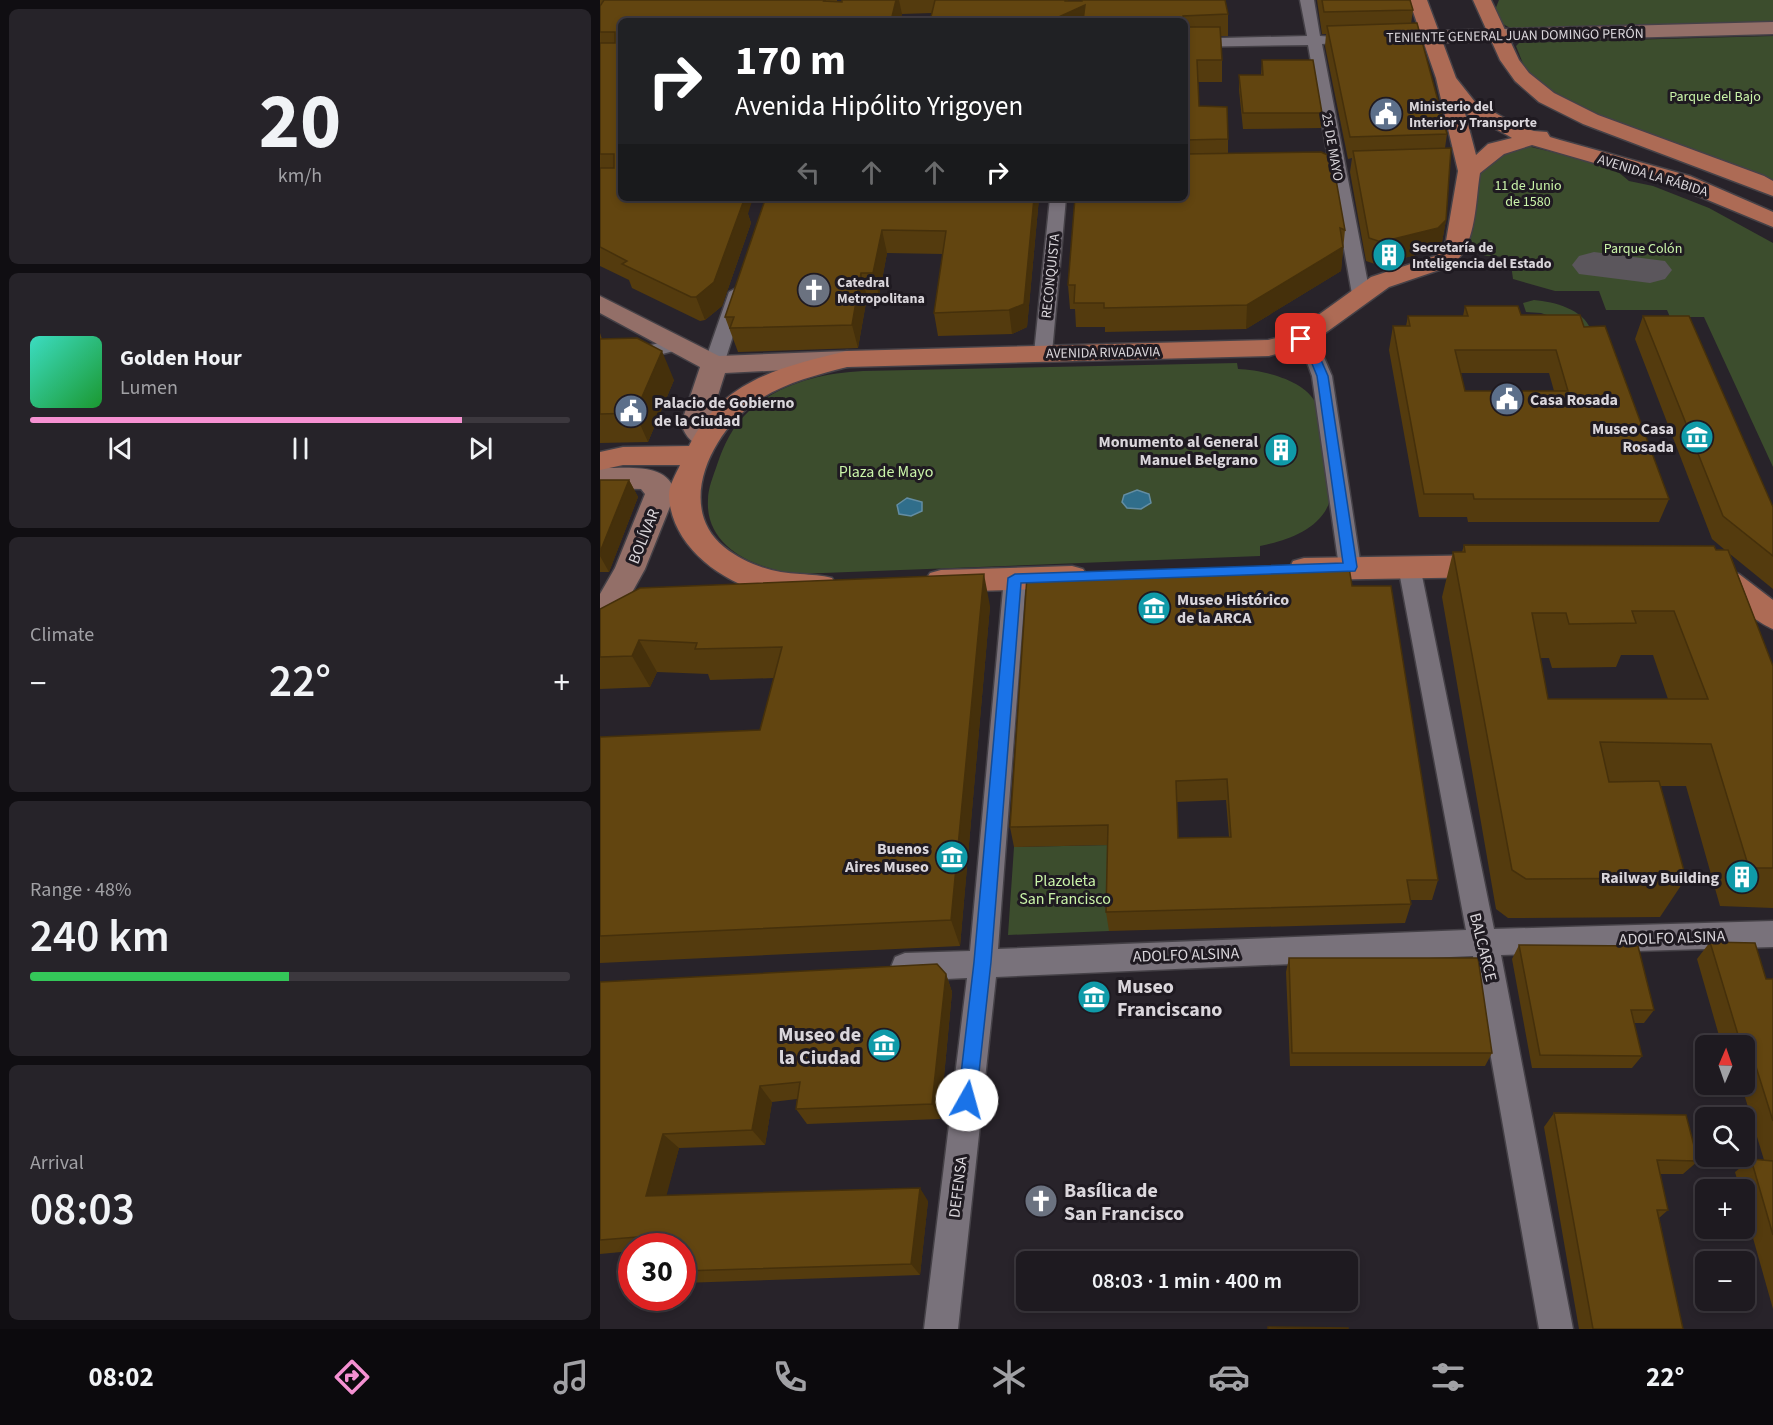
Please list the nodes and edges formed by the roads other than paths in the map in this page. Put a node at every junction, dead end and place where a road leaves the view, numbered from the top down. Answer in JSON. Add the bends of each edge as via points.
{"nodes":[{"id":1,"x":1307,"y":0,"type":"edge"},
{"id":2,"x":1418,"y":0,"type":"edge"},
{"id":3,"x":1482,"y":0,"type":"edge"},
{"id":4,"x":1773,"y":28,"type":"edge"},
{"id":5,"x":1498,"y":35,"type":"junction"},
{"id":6,"x":1424,"y":37,"type":"junction"},
{"id":7,"x":1349,"y":39,"type":"edge"},
{"id":8,"x":1314,"y":40,"type":"junction"},
{"id":9,"x":1188,"y":43,"type":"edge"},
{"id":10,"x":1446,"y":78,"type":"junction"},
{"id":11,"x":1530,"y":138,"type":"junction"},
{"id":12,"x":1692,"y":156,"type":"junction"},
{"id":13,"x":1359,"y":165,"type":"edge"},
{"id":14,"x":1463,"y":165,"type":"junction"},
{"id":15,"x":1330,"y":166,"type":"junction"},
{"id":16,"x":1773,"y":189,"type":"edge"},
{"id":17,"x":1058,"y":201,"type":"edge"},
{"id":18,"x":1773,"y":220,"type":"edge"},
{"id":19,"x":743,"y":277,"type":"edge"},
{"id":20,"x":1361,"y":294,"type":"junction"},
{"id":21,"x":600,"y":303,"type":"edge"},
{"id":22,"x":1301,"y":339,"type":"junction"},
{"id":23,"x":678,"y":344,"type":"junction"},
{"id":24,"x":1043,"y":353,"type":"junction"},
{"id":25,"x":600,"y":358,"type":"edge"},
{"id":26,"x":847,"y":359,"type":"junction"},
{"id":27,"x":714,"y":364,"type":"junction"},
{"id":28,"x":702,"y":446,"type":"junction"},
{"id":29,"x":600,"y":461,"type":"edge"},
{"id":30,"x":600,"y":478,"type":"edge"},
{"id":31,"x":683,"y":494,"type":"junction"},
{"id":32,"x":1408,"y":566,"type":"junction"},
{"id":33,"x":1520,"y":566,"type":"edge"},
{"id":34,"x":1679,"y":566,"type":"edge"},
{"id":35,"x":1350,"y":567,"type":"junction"},
{"id":36,"x":1280,"y":570,"type":"edge"},
{"id":37,"x":1102,"y":576,"type":"edge"},
{"id":38,"x":1015,"y":578,"type":"junction"},
{"id":39,"x":914,"y":582,"type":"edge"},
{"id":40,"x":1728,"y":582,"type":"junction"},
{"id":41,"x":844,"y":585,"type":"edge"},
{"id":42,"x":797,"y":587,"type":"junction"},
{"id":43,"x":711,"y":591,"type":"edge"},
{"id":44,"x":646,"y":596,"type":"edge"},
{"id":45,"x":602,"y":612,"type":"edge"},
{"id":46,"x":1773,"y":617,"type":"edge"},
{"id":47,"x":1745,"y":637,"type":"edge"},
{"id":48,"x":1773,"y":934,"type":"edge"},
{"id":49,"x":1485,"y":942,"type":"junction"},
{"id":50,"x":983,"y":962,"type":"junction"},
{"id":51,"x":875,"y":968,"type":"edge"},
{"id":52,"x":941,"y":1329,"type":"edge"},
{"id":53,"x":1557,"y":1329,"type":"edge"}],
"edges":[{"from":1,"to":8,"type":"street","name":"25 DE MAYO"},
{"from":2,"to":6,"type":"main road"},
{"from":3,"to":5,"type":"main road"},
{"from":4,"to":5,"type":"main road","name":"TENIENTE GENERAL JUAN DOMINGO PERÓN"},
{"from":5,"to":6,"type":"main road","name":"TENIENTE GENERAL JUAN DOMINGO PERÓN"},
{"from":5,"to":12,"type":"main road","via":[[1522,77],[1546,96],[1609,127]]},
{"from":6,"to":10,"type":"main road"},
{"from":7,"to":8,"type":"street"},
{"from":8,"to":9,"type":"street"},
{"from":8,"to":15,"type":"street","name":"25 DE MAYO"},
{"from":10,"to":11,"type":"main road","name":"AVENIDA LA RÁBIDA","via":[[1468,106]]},
{"from":10,"to":14,"type":"main road"},
{"from":11,"to":12,"type":"main road","via":[[1593,137]]},
{"from":11,"to":14,"type":"main road"},
{"from":11,"to":18,"type":"main road","name":"AVENIDA LA RÁBIDA","via":[[1682,181]]},
{"from":12,"to":16,"type":"main road","name":"AVENIDA LA RÁBIDA"},
{"from":13,"to":15,"type":"street"},
{"from":14,"to":20,"type":"main road","name":"AVENIDA RIVADAVIA","via":[[1458,241],[1451,255],[1443,261],[1391,276]]},
{"from":15,"to":20,"type":"street","name":"25 DE MAYO"},
{"from":17,"to":24,"type":"street","name":"RECONQUISTA"},
{"from":19,"to":27,"type":"street"},
{"from":20,"to":22,"type":"main road","name":"AVENIDA RIVADAVIA"},
{"from":21,"to":23,"type":"main road"},
{"from":22,"to":24,"type":"main road","name":"AVENIDA RIVADAVIA","via":[[1256,350]]},
{"from":22,"to":35,"type":"street","via":[[1313,353],[1322,376]]},
{"from":23,"to":25,"type":"street","via":[[636,355]]},
{"from":23,"to":27,"type":"main road"},
{"from":24,"to":26,"type":"main road","name":"AVENIDA RIVADAVIA"},
{"from":26,"to":27,"type":"main road","name":"AVENIDA RIVADAVIA"},
{"from":26,"to":28,"type":"main road","name":"BOLÍVAR","via":[[808,369],[749,394],[728,410]]},
{"from":27,"to":28,"type":"main road","via":[[695,424]]},
{"from":28,"to":29,"type":"main road"},
{"from":28,"to":31,"type":"main road","name":"BOLÍVAR"},
{"from":30,"to":45,"type":"main road","name":"BOLÍVAR","via":[[648,480],[659,487],[660,494],[630,569]]},
{"from":31,"to":42,"type":"main road","name":"BOLÍVAR","via":[[693,526],[713,556],[736,571]]},
{"from":31,"to":45,"type":"main road","name":"BOLÍVAR","via":[[644,574]]},
{"from":32,"to":33,"type":"main road"},
{"from":32,"to":35,"type":"main road"},
{"from":32,"to":49,"type":"street","name":"BALCARCE","via":[[1474,907]]},
{"from":34,"to":40,"type":"main road","via":[[1706,570]]},
{"from":35,"to":36,"type":"main road"},
{"from":37,"to":38,"type":"main road"},
{"from":38,"to":39,"type":"main road"},
{"from":38,"to":50,"type":"street","name":"DEFENSA"},
{"from":40,"to":46,"type":"main road"},
{"from":40,"to":47,"type":"main road"},
{"from":41,"to":42,"type":"main road","name":"BOLÍVAR"},
{"from":42,"to":43,"type":"main road"},
{"from":44,"to":45,"type":"main road"},
{"from":48,"to":49,"type":"street","name":"ADOLFO ALSINA"},
{"from":49,"to":50,"type":"street","name":"ADOLFO ALSINA"},
{"from":49,"to":53,"type":"street","name":"BALCARCE"},
{"from":50,"to":51,"type":"street","name":"ADOLFO ALSINA"},
{"from":50,"to":52,"type":"street","name":"DEFENSA"}]}
